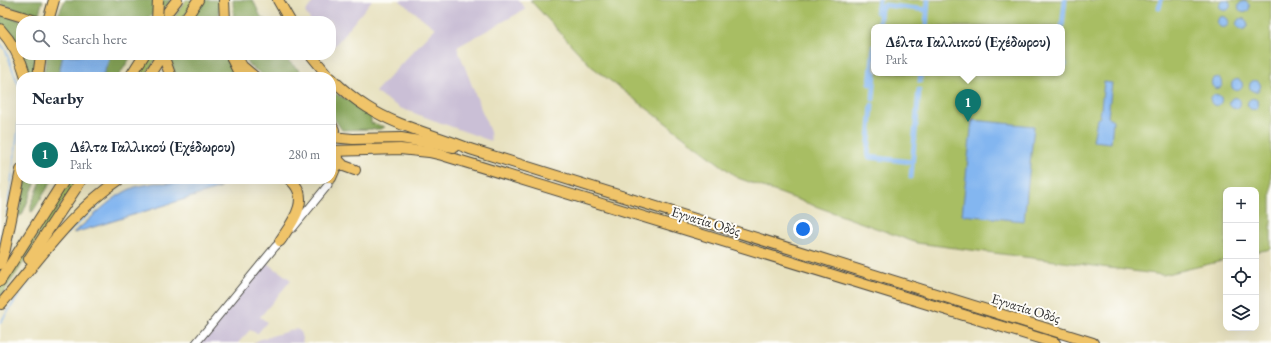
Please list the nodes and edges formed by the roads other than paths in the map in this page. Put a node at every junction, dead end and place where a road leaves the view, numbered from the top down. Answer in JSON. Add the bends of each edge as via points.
{"nodes":[{"id":1,"x":54,"y":0,"type":"edge"},
{"id":2,"x":158,"y":0,"type":"edge"},
{"id":3,"x":178,"y":0,"type":"edge"},
{"id":4,"x":198,"y":0,"type":"edge"},
{"id":5,"x":224,"y":0,"type":"edge"},
{"id":6,"x":278,"y":0,"type":"edge"},
{"id":7,"x":0,"y":10,"type":"edge"},
{"id":8,"x":20,"y":16,"type":"edge"},
{"id":9,"x":49,"y":16,"type":"edge"},
{"id":10,"x":157,"y":16,"type":"edge"},
{"id":11,"x":163,"y":16,"type":"edge"},
{"id":12,"x":169,"y":16,"type":"edge"},
{"id":13,"x":187,"y":16,"type":"edge"},
{"id":14,"x":225,"y":16,"type":"edge"},
{"id":15,"x":287,"y":16,"type":"edge"},
{"id":16,"x":0,"y":30,"type":"edge"},
{"id":17,"x":16,"y":50,"type":"edge"},
{"id":18,"x":20,"y":60,"type":"edge"},
{"id":19,"x":40,"y":60,"type":"edge"},
{"id":20,"x":141,"y":60,"type":"edge"},
{"id":21,"x":159,"y":60,"type":"edge"},
{"id":22,"x":164,"y":60,"type":"edge"},
{"id":23,"x":232,"y":60,"type":"edge"},
{"id":24,"x":239,"y":60,"type":"edge"},
{"id":25,"x":315,"y":60,"type":"edge"},
{"id":26,"x":24,"y":72,"type":"edge"},
{"id":27,"x":39,"y":72,"type":"edge"},
{"id":28,"x":133,"y":72,"type":"edge"},
{"id":29,"x":151,"y":72,"type":"edge"},
{"id":30,"x":169,"y":72,"type":"edge"},
{"id":31,"x":238,"y":72,"type":"edge"},
{"id":32,"x":250,"y":72,"type":"edge"},
{"id":33,"x":325,"y":72,"type":"edge"},
{"id":34,"x":336,"y":83,"type":"edge"},
{"id":35,"x":336,"y":132,"type":"edge"},
{"id":36,"x":470,"y":149,"type":"junction"},
{"id":37,"x":337,"y":154,"type":"edge"},
{"id":38,"x":355,"y":170,"type":"dead end"},
{"id":39,"x":18,"y":184,"type":"edge"},
{"id":40,"x":62,"y":184,"type":"edge"},
{"id":41,"x":79,"y":184,"type":"edge"},
{"id":42,"x":113,"y":184,"type":"edge"},
{"id":43,"x":295,"y":184,"type":"edge"},
{"id":44,"x":328,"y":184,"type":"edge"},
{"id":45,"x":280,"y":241,"type":"junction"},
{"id":46,"x":0,"y":264,"type":"edge"},
{"id":47,"x":0,"y":282,"type":"edge"},
{"id":48,"x":0,"y":304,"type":"edge"},
{"id":49,"x":196,"y":343,"type":"edge"},
{"id":50,"x":1055,"y":343,"type":"edge"},
{"id":51,"x":1094,"y":343,"type":"edge"}],
"edges":[{"from":1,"to":9,"type":"highway"},
{"from":2,"to":10,"type":"highway","bridge":true},
{"from":3,"to":11,"type":"highway"},
{"from":3,"to":12,"type":"highway"},
{"from":4,"to":13,"type":"highway"},
{"from":5,"to":14,"type":"highway"},
{"from":6,"to":15,"type":"highway"},
{"from":7,"to":8,"type":"highway"},
{"from":16,"to":17,"type":"highway"},
{"from":18,"to":26,"type":"highway"},
{"from":19,"to":27,"type":"highway"},
{"from":20,"to":28,"type":"highway"},
{"from":21,"to":29,"type":"highway"},
{"from":22,"to":30,"type":"highway"},
{"from":23,"to":31,"type":"highway"},
{"from":24,"to":32,"type":"highway"},
{"from":25,"to":33,"type":"highway"},
{"from":34,"to":36,"type":"highway","via":[[382,116]]},
{"from":35,"to":36,"type":"highway","via":[[353,139],[401,138]]},
{"from":36,"to":51,"type":"highway","name":"Εγνατία Οδός"},
{"from":37,"to":38,"type":"highway","via":[[344,166]]},
{"from":37,"to":50,"type":"highway","name":"Εγνατία Οδός","via":[[400,149],[442,155]]},
{"from":39,"to":46,"type":"highway"},
{"from":40,"to":47,"type":"highway"},
{"from":41,"to":48,"type":"highway"},
{"from":42,"to":48,"type":"highway","via":[[71,220]]},
{"from":43,"to":45,"type":"highway","via":[[299,190],[300,200],[296,214]]},
{"from":44,"to":45,"type":"street"},
{"from":45,"to":49,"type":"street"}]}
